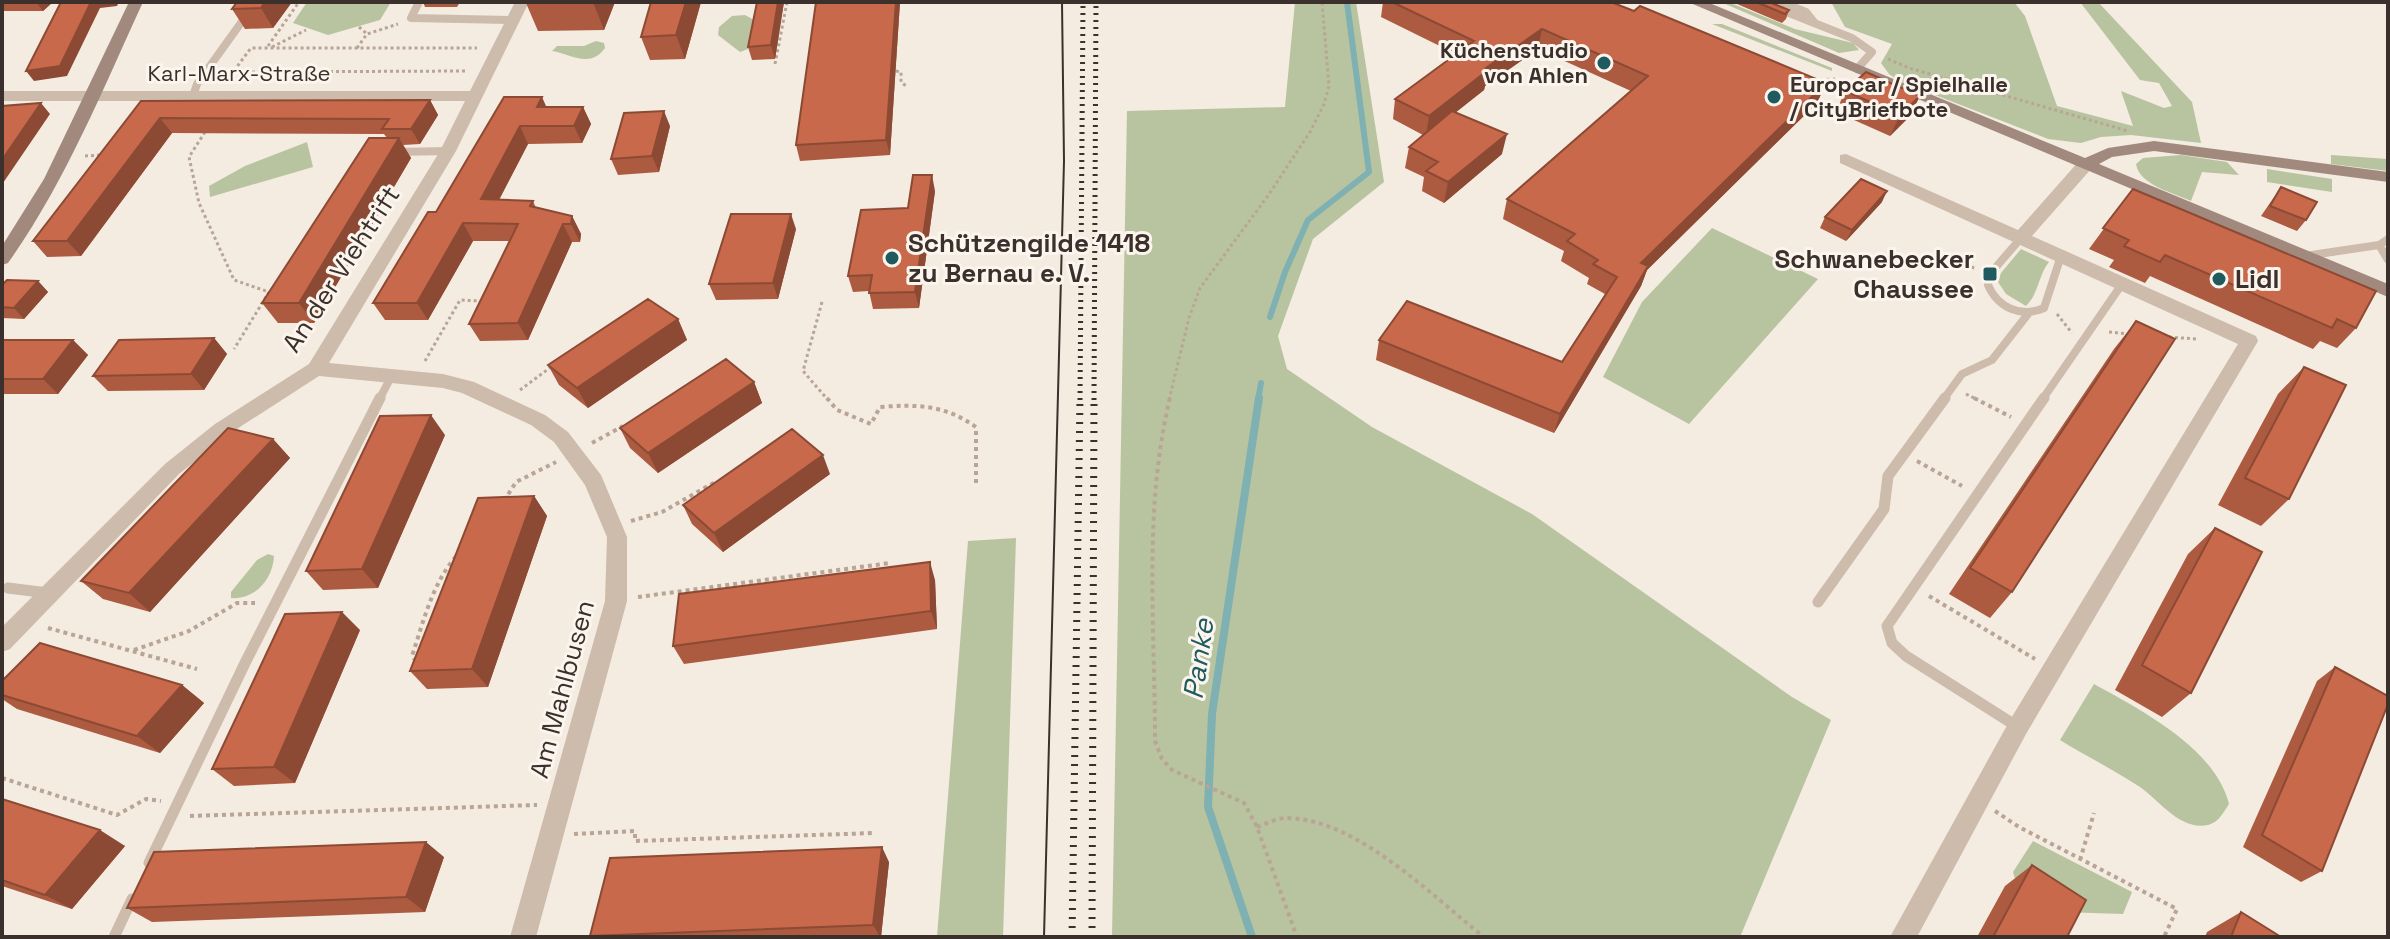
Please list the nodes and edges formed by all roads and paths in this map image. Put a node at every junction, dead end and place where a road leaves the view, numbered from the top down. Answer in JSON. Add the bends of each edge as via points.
{"nodes":[{"id":1,"x":136,"y":2,"type":"edge"},
{"id":2,"x":256,"y":2,"type":"edge"},
{"id":3,"x":299,"y":2,"type":"edge"},
{"id":4,"x":419,"y":2,"type":"edge"},
{"id":5,"x":522,"y":2,"type":"edge"},
{"id":6,"x":787,"y":2,"type":"edge"},
{"id":7,"x":1322,"y":2,"type":"edge"},
{"id":8,"x":1695,"y":2,"type":"edge"},
{"id":9,"x":1761,"y":2,"type":"edge"},
{"id":10,"x":1781,"y":2,"type":"edge"},
{"id":11,"x":411,"y":18,"type":"junction"},
{"id":12,"x":514,"y":20,"type":"junction"},
{"id":13,"x":1816,"y":24,"type":"junction"},
{"id":14,"x":359,"y":27,"type":"dead end"},
{"id":15,"x":306,"y":30,"type":"dead end"},
{"id":16,"x":367,"y":34,"type":"junction"},
{"id":17,"x":269,"y":48,"type":"junction"},
{"id":18,"x":357,"y":48,"type":"junction"},
{"id":19,"x":500,"y":48,"type":"junction"},
{"id":20,"x":1872,"y":52,"type":"junction"},
{"id":21,"x":775,"y":64,"type":"dead end"},
{"id":22,"x":1857,"y":69,"type":"junction"},
{"id":23,"x":477,"y":71,"type":"dead end"},
{"id":24,"x":233,"y":72,"type":"junction"},
{"id":25,"x":881,"y":72,"type":"edge"},
{"id":26,"x":1835,"y":79,"type":"dead end"},
{"id":27,"x":1821,"y":80,"type":"edge"},
{"id":28,"x":906,"y":86,"type":"dead end"},
{"id":29,"x":195,"y":90,"type":"junction"},
{"id":30,"x":215,"y":95,"type":"junction"},
{"id":31,"x":2,"y":96,"type":"edge"},
{"id":32,"x":91,"y":96,"type":"junction"},
{"id":33,"x":476,"y":96,"type":"junction"},
{"id":34,"x":2132,"y":132,"type":"dead end"},
{"id":35,"x":448,"y":151,"type":"junction"},
{"id":36,"x":381,"y":152,"type":"edge"},
{"id":37,"x":105,"y":155,"type":"edge"},
{"id":38,"x":83,"y":156,"type":"dead end"},
{"id":39,"x":1846,"y":159,"type":"dead end"},
{"id":40,"x":2085,"y":165,"type":"junction"},
{"id":41,"x":2388,"y":177,"type":"edge"},
{"id":42,"x":2021,"y":238,"type":"junction"},
{"id":43,"x":2384,"y":242,"type":"edge"},
{"id":44,"x":2061,"y":256,"type":"junction"},
{"id":45,"x":2304,"y":256,"type":"junction"},
{"id":46,"x":2,"y":259,"type":"edge"},
{"id":47,"x":2388,"y":260,"type":"edge"},
{"id":48,"x":2122,"y":284,"type":"junction"},
{"id":49,"x":2388,"y":291,"type":"edge"},
{"id":50,"x":480,"y":301,"type":"edge"},
{"id":51,"x":822,"y":302,"type":"dead end"},
{"id":52,"x":2048,"y":303,"type":"junction"},
{"id":53,"x":2028,"y":314,"type":"junction"},
{"id":54,"x":2092,"y":328,"type":"junction"},
{"id":55,"x":2132,"y":334,"type":"edge"},
{"id":56,"x":2164,"y":337,"type":"edge"},
{"id":57,"x":2195,"y":339,"type":"dead end"},
{"id":58,"x":2081,"y":344,"type":"junction"},
{"id":59,"x":234,"y":349,"type":"dead end"},
{"id":60,"x":563,"y":358,"type":"edge"},
{"id":61,"x":316,"y":369,"type":"junction"},
{"id":62,"x":391,"y":377,"type":"junction"},
{"id":63,"x":415,"y":377,"type":"junction"},
{"id":64,"x":1953,"y":388,"type":"junction"},
{"id":65,"x":510,"y":405,"type":"junction"},
{"id":66,"x":626,"y":424,"type":"edge"},
{"id":67,"x":2025,"y":424,"type":"junction"},
{"id":68,"x":574,"y":452,"type":"junction"},
{"id":69,"x":1905,"y":454,"type":"junction"},
{"id":70,"x":725,"y":477,"type":"edge"},
{"id":71,"x":976,"y":483,"type":"dead end"},
{"id":72,"x":1976,"y":494,"type":"junction"},
{"id":73,"x":501,"y":507,"type":"edge"},
{"id":74,"x":617,"y":537,"type":"junction"},
{"id":75,"x":471,"y":542,"type":"edge"},
{"id":76,"x":890,"y":563,"type":"dead end"},
{"id":77,"x":1913,"y":587,"type":"junction"},
{"id":78,"x":8,"y":588,"type":"dead end"},
{"id":79,"x":50,"y":594,"type":"junction"},
{"id":80,"x":616,"y":601,"type":"junction"},
{"id":81,"x":1818,"y":602,"type":"dead end"},
{"id":82,"x":276,"y":603,"type":"junction"},
{"id":83,"x":23,"y":621,"type":"junction"},
{"id":84,"x":2,"y":642,"type":"edge"},
{"id":85,"x":132,"y":651,"type":"junction"},
{"id":86,"x":417,"y":661,"type":"edge"},
{"id":87,"x":197,"y":669,"type":"dead end"},
{"id":88,"x":2054,"y":670,"type":"junction"},
{"id":89,"x":2018,"y":727,"type":"junction"},
{"id":90,"x":2,"y":778,"type":"edge"},
{"id":91,"x":1978,"y":800,"type":"junction"},
{"id":92,"x":561,"y":805,"type":"junction"},
{"id":93,"x":174,"y":811,"type":"junction"},
{"id":94,"x":2094,"y":813,"type":"dead end"},
{"id":95,"x":1257,"y":827,"type":"junction"},
{"id":96,"x":875,"y":833,"type":"dead end"},
{"id":97,"x":552,"y":835,"type":"junction"},
{"id":98,"x":2080,"y":860,"type":"junction"},
{"id":99,"x":146,"y":870,"type":"edge"},
{"id":100,"x":140,"y":883,"type":"edge"},
{"id":101,"x":114,"y":937,"type":"edge"},
{"id":102,"x":523,"y":937,"type":"edge"},
{"id":103,"x":1297,"y":937,"type":"edge"},
{"id":104,"x":1484,"y":937,"type":"edge"},
{"id":105,"x":1903,"y":937,"type":"edge"},
{"id":106,"x":2164,"y":937,"type":"edge"}],
"edges":[{"from":1,"to":32,"type":"main road"},
{"from":2,"to":29,"type":"lane"},
{"from":3,"to":17,"type":"path"},
{"from":4,"to":11,"type":"lane"},
{"from":5,"to":12,"type":"street","name":"An der Viehtrift"},
{"from":6,"to":21,"type":"path"},
{"from":7,"to":95,"type":"path","via":[[1329,86],[1324,104],[1267,197],[1200,288],[1160,438],[1154,493],[1155,741],[1172,770],[1244,803]]},
{"from":8,"to":22,"type":"main road"},
{"from":9,"to":13,"type":"lane"},
{"from":10,"to":13,"type":"lane","via":[[1806,12]]},
{"from":11,"to":12,"type":"lane"},
{"from":11,"to":16,"type":"path"},
{"from":12,"to":19,"type":"street","name":"An der Viehtrift"},
{"from":13,"to":20,"type":"lane","via":[[1838,30]]},
{"from":14,"to":16,"type":"path"},
{"from":15,"to":17,"type":"path"},
{"from":16,"to":18,"type":"path"},
{"from":17,"to":18,"type":"path"},
{"from":17,"to":24,"type":"path","via":[[251,48]]},
{"from":18,"to":19,"type":"path"},
{"from":19,"to":33,"type":"street","name":"An der Viehtrift"},
{"from":20,"to":22,"type":"lane"},
{"from":20,"to":34,"type":"path","via":[[1909,68]]},
{"from":22,"to":40,"type":"main road"},
{"from":23,"to":24,"type":"path"},
{"from":24,"to":29,"type":"path"},
{"from":24,"to":30,"type":"path"},
{"from":25,"to":28,"type":"path","via":[[901,72]]},
{"from":26,"to":27,"type":"path"},
{"from":29,"to":30,"type":"street","name":"Karl-Marx-Straße"},
{"from":29,"to":32,"type":"street","name":"Karl-Marx-Straße"},
{"from":29,"to":59,"type":"path","via":[[206,130],[189,157],[199,203],[234,280],[269,292]]},
{"from":30,"to":33,"type":"street","name":"Karl-Marx-Straße"},
{"from":31,"to":32,"type":"street","name":"Karl-Marx-Straße"},
{"from":32,"to":46,"type":"main road","via":[[52,179]]},
{"from":33,"to":35,"type":"street","name":"An der Viehtrift"},
{"from":35,"to":36,"type":"lane"},
{"from":35,"to":61,"type":"street","name":"An der Viehtrift"},
{"from":37,"to":38,"type":"path"},
{"from":39,"to":42,"type":"street"},
{"from":40,"to":41,"type":"main road","via":[[2108,153],[2154,146]]},
{"from":40,"to":42,"type":"street"},
{"from":40,"to":45,"type":"main road"},
{"from":42,"to":44,"type":"street"},
{"from":42,"to":53,"type":"lane","via":[[1990,274],[1988,285],[2003,305]]},
{"from":43,"to":45,"type":"lane"},
{"from":43,"to":47,"type":"lane"},
{"from":44,"to":48,"type":"street"},
{"from":44,"to":52,"type":"lane"},
{"from":45,"to":49,"type":"main road"},
{"from":48,"to":54,"type":"lane"},
{"from":48,"to":88,"type":"street","via":[[2249,341]]},
{"from":50,"to":63,"type":"path","via":[[460,300]]},
{"from":51,"to":71,"type":"path","via":[[803,371],[837,410],[871,424],[880,407],[925,404],[958,413],[976,427]]},
{"from":52,"to":53,"type":"lane"},
{"from":52,"to":58,"type":"path"},
{"from":53,"to":64,"type":"lane","via":[[1992,360],[1962,374]]},
{"from":54,"to":55,"type":"path"},
{"from":54,"to":58,"type":"lane"},
{"from":56,"to":57,"type":"path"},
{"from":58,"to":67,"type":"lane"},
{"from":60,"to":65,"type":"path","via":[[515,393]]},
{"from":61,"to":62,"type":"street","name":"Am Mahlbusen"},
{"from":61,"to":79,"type":"street","name":"An der Viehtrift","via":[[222,429],[172,469]]},
{"from":62,"to":63,"type":"street","name":"Am Mahlbusen"},
{"from":62,"to":82,"type":"lane"},
{"from":63,"to":65,"type":"street","name":"Am Mahlbusen","via":[[467,387]]},
{"from":64,"to":67,"type":"path"},
{"from":64,"to":69,"type":"lane"},
{"from":65,"to":68,"type":"street","name":"Am Mahlbusen","via":[[561,437]]},
{"from":66,"to":68,"type":"path"},
{"from":67,"to":72,"type":"lane"},
{"from":68,"to":73,"type":"path","via":[[516,482]]},
{"from":68,"to":74,"type":"street","name":"Am Mahlbusen","via":[[594,481]]},
{"from":69,"to":72,"type":"path"},
{"from":69,"to":81,"type":"lane","via":[[1888,476],[1884,509]]},
{"from":70,"to":74,"type":"path","via":[[662,512],[626,522]]},
{"from":72,"to":77,"type":"lane"},
{"from":74,"to":80,"type":"street","name":"Am Mahlbusen"},
{"from":75,"to":86,"type":"path","via":[[439,576],[412,656]]},
{"from":76,"to":80,"type":"path"},
{"from":77,"to":88,"type":"path"},
{"from":77,"to":89,"type":"lane","via":[[1887,626],[1893,645]]},
{"from":78,"to":79,"type":"lane"},
{"from":79,"to":83,"type":"street","name":"An der Viehtrift"},
{"from":80,"to":92,"type":"street","name":"Am Mahlbusen"},
{"from":82,"to":85,"type":"path","via":[[237,603],[189,631]]},
{"from":82,"to":93,"type":"lane"},
{"from":83,"to":84,"type":"street","name":"An der Viehtrift"},
{"from":83,"to":85,"type":"path"},
{"from":85,"to":87,"type":"path"},
{"from":88,"to":89,"type":"street"},
{"from":89,"to":91,"type":"street"},
{"from":90,"to":93,"type":"path","via":[[117,815],[146,799]]},
{"from":91,"to":98,"type":"path"},
{"from":91,"to":105,"type":"street"},
{"from":92,"to":93,"type":"path"},
{"from":92,"to":97,"type":"street","name":"Am Mahlbusen"},
{"from":93,"to":99,"type":"lane"},
{"from":94,"to":98,"type":"path"},
{"from":95,"to":103,"type":"path"},
{"from":95,"to":104,"type":"path","via":[[1286,817],[1373,848]]},
{"from":96,"to":97,"type":"path","via":[[635,841],[635,831]]},
{"from":97,"to":102,"type":"street","name":"Am Mahlbusen"},
{"from":98,"to":106,"type":"path","via":[[2177,909]]},
{"from":100,"to":101,"type":"lane"}]}
